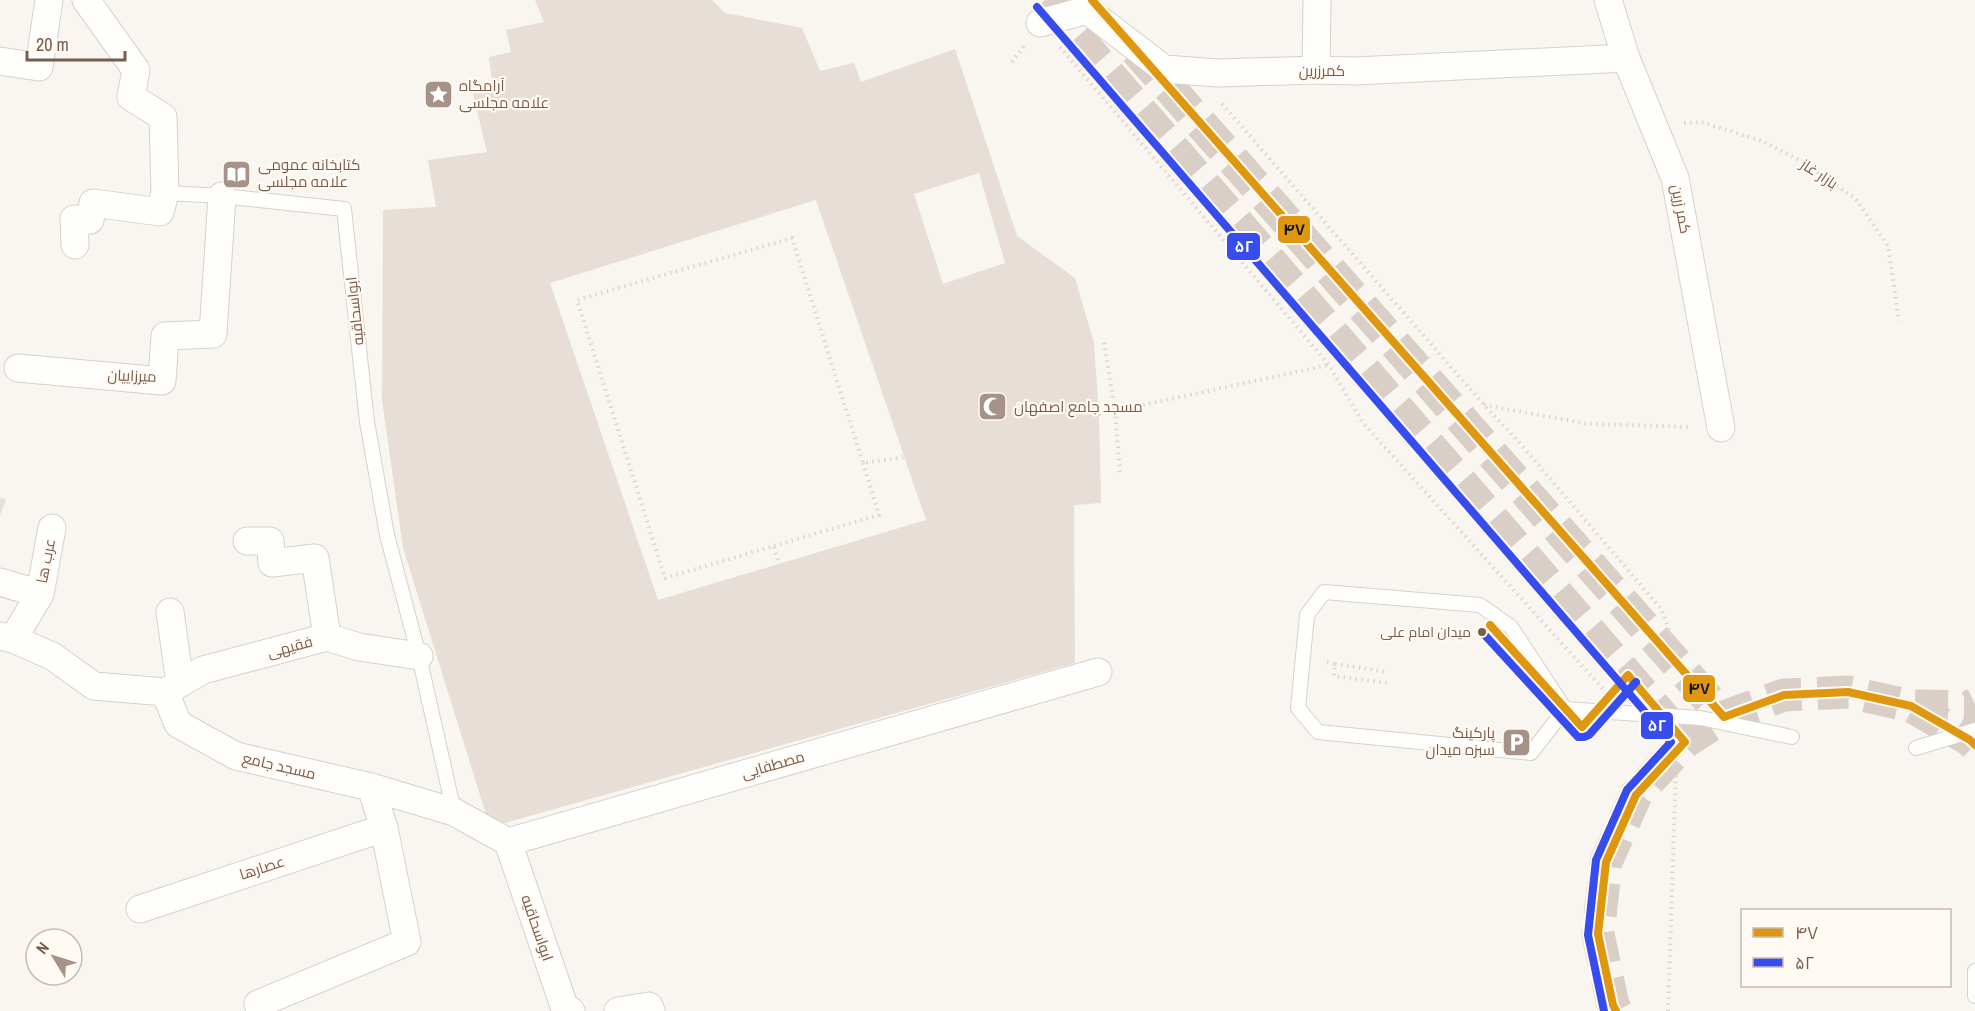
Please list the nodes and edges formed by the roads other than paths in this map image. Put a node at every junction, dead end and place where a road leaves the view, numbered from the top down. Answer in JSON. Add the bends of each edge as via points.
{"nodes":[{"id":1,"x":49,"y":0,"type":"edge"},
{"id":2,"x":86,"y":0,"type":"edge"},
{"id":3,"x":1317,"y":0,"type":"edge"},
{"id":4,"x":1608,"y":0,"type":"edge"},
{"id":5,"x":1040,"y":23,"type":"road end"},
{"id":6,"x":1626,"y":58,"type":"junction"},
{"id":7,"x":0,"y":61,"type":"edge"},
{"id":8,"x":1316,"y":70,"type":"junction"},
{"id":9,"x":165,"y":193,"type":"junction"},
{"id":10,"x":222,"y":196,"type":"junction"},
{"id":11,"x":75,"y":245,"type":"dead end"},
{"id":12,"x":18,"y":368,"type":"dead end"},
{"id":13,"x":1721,"y":428,"type":"road end"},
{"id":14,"x":52,"y":528,"type":"dead end"},
{"id":15,"x":248,"y":541,"type":"dead end"},
{"id":16,"x":0,"y":582,"type":"edge"},
{"id":17,"x":40,"y":594,"type":"junction"},
{"id":18,"x":170,"y":612,"type":"dead end"},
{"id":19,"x":6,"y":637,"type":"edge"},
{"id":20,"x":327,"y":637,"type":"junction"},
{"id":21,"x":419,"y":656,"type":"junction"},
{"id":22,"x":1098,"y":672,"type":"dead end"},
{"id":23,"x":173,"y":687,"type":"junction"},
{"id":24,"x":1565,"y":709,"type":"junction"},
{"id":25,"x":1975,"y":730,"type":"edge"},
{"id":26,"x":1792,"y":737,"type":"dead end"},
{"id":27,"x":1916,"y":748,"type":"dead end"},
{"id":28,"x":371,"y":788,"type":"junction"},
{"id":29,"x":454,"y":812,"type":"junction"},
{"id":30,"x":384,"y":828,"type":"junction"},
{"id":31,"x":508,"y":842,"type":"junction"},
{"id":32,"x":140,"y":909,"type":"dead end"},
{"id":33,"x":1975,"y":971,"type":"edge"},
{"id":34,"x":1975,"y":996,"type":"edge"},
{"id":35,"x":258,"y":1004,"type":"dead end"},
{"id":36,"x":650,"y":1008,"type":"edge"},
{"id":37,"x":571,"y":1011,"type":"edge"},
{"id":38,"x":618,"y":1011,"type":"edge"}],
"edges":[{"from":1,"to":7,"type":"street","via":[[39,67]]},
{"from":2,"to":9,"type":"street","via":[[136,70],[131,97],[163,117]]},
{"from":3,"to":8,"type":"street"},
{"from":4,"to":6,"type":"street","name":"کمر زرین"},
{"from":5,"to":8,"type":"street","name":"کمرزرین","via":[[1087,10],[1164,69],[1218,73]]},
{"from":6,"to":8,"type":"street","name":"کمرزرین"},
{"from":6,"to":13,"type":"street","name":"کمر زرین","via":[[1675,178]]},
{"from":9,"to":10,"type":"lane","name":"ابواسحاقیه"},
{"from":9,"to":11,"type":"street","via":[[160,212],[93,203],[90,220],[74,219]]},
{"from":10,"to":12,"type":"street","name":"میرزاییان","via":[[213,334],[165,336],[162,381]]},
{"from":10,"to":21,"type":"lane","name":"ابواسحاقیه","via":[[344,209],[368,422],[387,535]]},
{"from":14,"to":17,"type":"street","name":"عرب ها"},
{"from":15,"to":20,"type":"street","via":[[270,541],[272,563],[315,558]]},
{"from":16,"to":17,"type":"street","name":"عرب ها"},
{"from":17,"to":19,"type":"street","name":"عرب ها"},
{"from":18,"to":23,"type":"street","name":"مسجد جامع"},
{"from":19,"to":23,"type":"street","via":[[52,656],[94,686]]},
{"from":20,"to":21,"type":"street","name":"فقیهی","via":[[359,647]]},
{"from":20,"to":23,"type":"street","name":"فقیهی","via":[[203,670]]},
{"from":21,"to":29,"type":"lane","name":"ابواسحاقیه"},
{"from":22,"to":31,"type":"street","name":"مصطفایی"},
{"from":23,"to":28,"type":"street","name":"مسجد جامع","via":[[177,724],[236,756]]},
{"from":24,"to":24,"type":"lane","via":[[1511,627],[1480,605],[1324,592],[1307,615],[1298,708],[1318,732],[1531,753]]},
{"from":24,"to":26,"type":"lane","via":[[1700,718]]},
{"from":25,"to":27,"type":"lane"},
{"from":28,"to":29,"type":"street","name":"مسجد جامع"},
{"from":28,"to":30,"type":"street"},
{"from":29,"to":31,"type":"street"},
{"from":30,"to":32,"type":"street","name":"عصارها"},
{"from":30,"to":35,"type":"street","via":[[406,942]]},
{"from":31,"to":37,"type":"street","name":"ابواسحاقیه","via":[[564,1006]]},
{"from":33,"to":34,"type":"lane"},
{"from":36,"to":38,"type":"street"}]}
